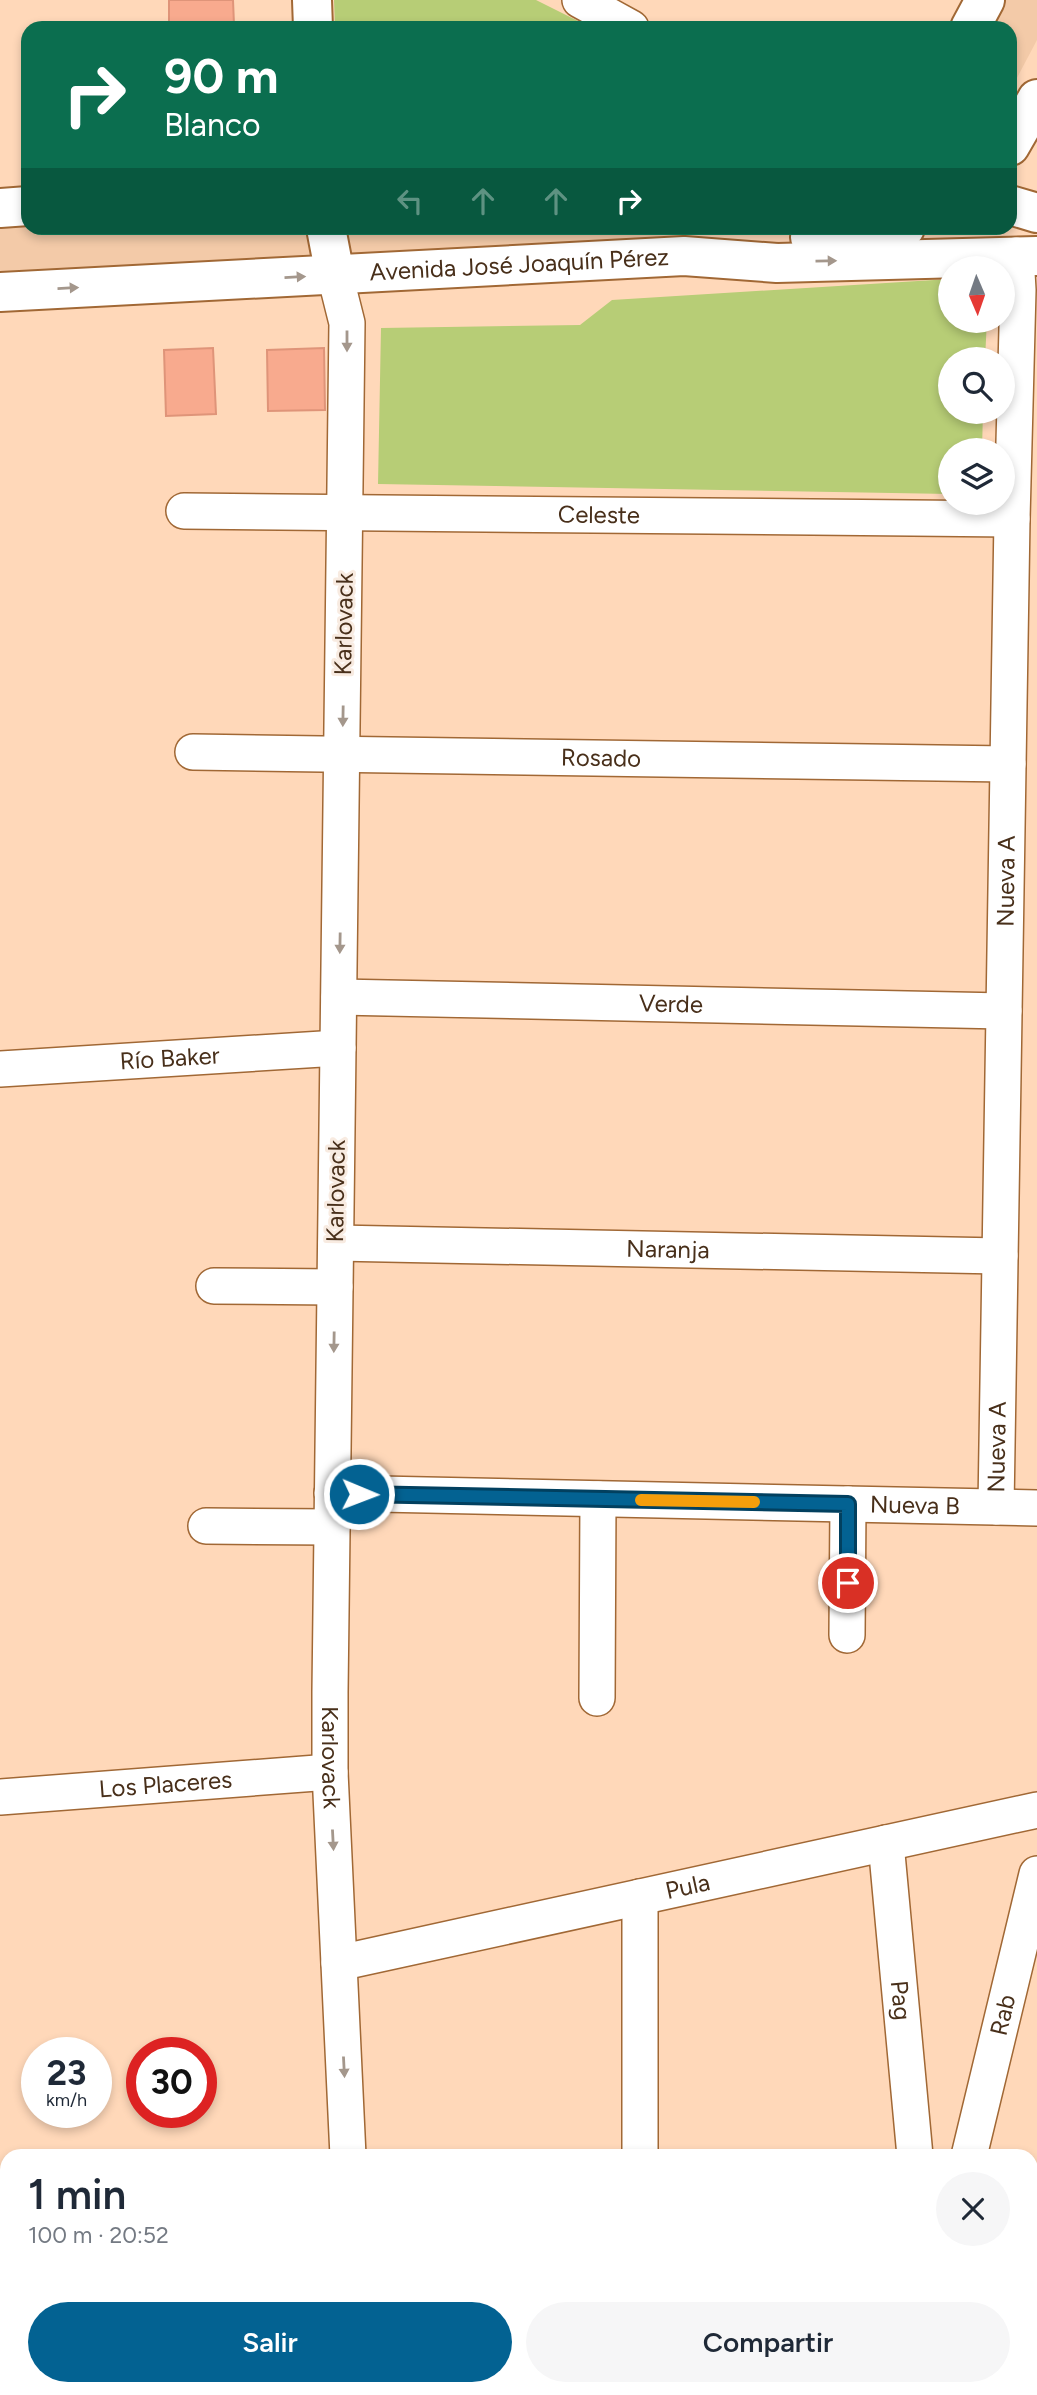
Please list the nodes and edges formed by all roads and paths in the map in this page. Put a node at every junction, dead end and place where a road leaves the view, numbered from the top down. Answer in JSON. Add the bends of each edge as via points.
{"nodes":[{"id":1,"x":312,"y":0,"type":"edge"},
{"id":2,"x":580,"y":0,"type":"edge"},
{"id":3,"x":985,"y":0,"type":"edge"},
{"id":4,"x":313,"y":21,"type":"edge"},
{"id":5,"x":618,"y":21,"type":"edge"},
{"id":6,"x":974,"y":21,"type":"edge"},
{"id":7,"x":1037,"y":99,"type":"edge"},
{"id":8,"x":1017,"y":134,"type":"edge"},
{"id":9,"x":21,"y":206,"type":"edge"},
{"id":10,"x":1017,"y":207,"type":"edge"},
{"id":11,"x":0,"y":208,"type":"edge"},
{"id":12,"x":1037,"y":213,"type":"edge"},
{"id":13,"x":327,"y":235,"type":"edge"},
{"id":14,"x":850,"y":235,"type":"edge"},
{"id":15,"x":1027,"y":255,"type":"edge"},
{"id":16,"x":684,"y":256,"type":"junction"},
{"id":17,"x":335,"y":275,"type":"junction"},
{"id":18,"x":0,"y":292,"type":"edge"},
{"id":19,"x":184,"y":511,"type":"dead end"},
{"id":20,"x":346,"y":513,"type":"junction"},
{"id":21,"x":1012,"y":519,"type":"junction"},
{"id":22,"x":193,"y":752,"type":"dead end"},
{"id":23,"x":343,"y":755,"type":"junction"},
{"id":24,"x":1008,"y":764,"type":"junction"},
{"id":25,"x":339,"y":997,"type":"junction"},
{"id":26,"x":1004,"y":1011,"type":"junction"},
{"id":27,"x":338,"y":1048,"type":"junction"},
{"id":28,"x":0,"y":1069,"type":"edge"},
{"id":29,"x":336,"y":1243,"type":"junction"},
{"id":30,"x":1000,"y":1256,"type":"junction"},
{"id":31,"x":214,"y":1286,"type":"dead end"},
{"id":32,"x":335,"y":1287,"type":"junction"},
{"id":33,"x":332,"y":1493,"type":"junction"},
{"id":34,"x":598,"y":1499,"type":"junction"},
{"id":35,"x":848,"y":1504,"type":"junction"},
{"id":36,"x":996,"y":1507,"type":"junction"},
{"id":37,"x":1037,"y":1508,"type":"edge"},
{"id":38,"x":206,"y":1526,"type":"dead end"},
{"id":39,"x":332,"y":1527,"type":"junction"},
{"id":40,"x":847,"y":1635,"type":"dead end"},
{"id":41,"x":597,"y":1698,"type":"dead end"},
{"id":42,"x":330,"y":1772,"type":"junction"},
{"id":43,"x":0,"y":1797,"type":"edge"},
{"id":44,"x":1037,"y":1810,"type":"edge"},
{"id":45,"x":886,"y":1843,"type":"junction"},
{"id":46,"x":1037,"y":1874,"type":"edge"},
{"id":47,"x":640,"y":1897,"type":"junction"},
{"id":48,"x":339,"y":1963,"type":"junction"},
{"id":49,"x":348,"y":2149,"type":"edge"},
{"id":50,"x":640,"y":2149,"type":"edge"},
{"id":51,"x":914,"y":2149,"type":"edge"},
{"id":52,"x":971,"y":2149,"type":"edge"}],
"edges":[{"from":1,"to":4,"type":"main road"},
{"from":2,"to":5,"type":"street"},
{"from":3,"to":6,"type":"main road"},
{"from":7,"to":8,"type":"main road"},
{"from":9,"to":11,"type":"main road"},
{"from":10,"to":12,"type":"main road"},
{"from":13,"to":17,"type":"main road","name":"Karlovack"},
{"from":14,"to":16,"type":"main road","via":[[710,245]]},
{"from":16,"to":15,"type":"main road","name":"Avenida José Joaquín Pérez","one_way":true,"via":[[777,263]]},
{"from":15,"to":21,"type":"street","name":"Nueva A","via":[[1018,290]]},
{"from":16,"to":17,"type":"main road","name":"Avenida José Joaquín Pérez"},
{"from":18,"to":17,"type":"main road","name":"Avenida José Joaquín Pérez","one_way":true},
{"from":17,"to":20,"type":"street","name":"Karlovack","one_way":true,"via":[[347,323]]},
{"from":19,"to":20,"type":"street","name":"Celeste"},
{"from":20,"to":21,"type":"street","name":"Celeste"},
{"from":20,"to":23,"type":"street","name":"Karlovack","one_way":true},
{"from":21,"to":24,"type":"street","name":"Nueva A"},
{"from":22,"to":23,"type":"street","name":"Rosado"},
{"from":23,"to":24,"type":"street","name":"Rosado"},
{"from":23,"to":25,"type":"street","name":"Karlovack","one_way":true},
{"from":24,"to":26,"type":"street","name":"Nueva A"},
{"from":25,"to":26,"type":"street","name":"Verde"},
{"from":25,"to":27,"type":"street","name":"Karlovack"},
{"from":26,"to":30,"type":"street","name":"Nueva A"},
{"from":27,"to":28,"type":"street","name":"Río Baker"},
{"from":27,"to":29,"type":"street","name":"Karlovack"},
{"from":29,"to":30,"type":"street","name":"Naranja"},
{"from":29,"to":32,"type":"street","name":"Karlovack"},
{"from":30,"to":36,"type":"street","name":"Nueva A"},
{"from":31,"to":32,"type":"street"},
{"from":32,"to":33,"type":"street","name":"Karlovack","one_way":true},
{"from":33,"to":34,"type":"street","name":"Nueva B"},
{"from":33,"to":39,"type":"street","name":"Karlovack"},
{"from":34,"to":35,"type":"street","name":"Nueva B"},
{"from":34,"to":41,"type":"street"},
{"from":35,"to":36,"type":"street","name":"Nueva B"},
{"from":35,"to":40,"type":"street"},
{"from":36,"to":37,"type":"street","name":"Nueva B"},
{"from":38,"to":39,"type":"street"},
{"from":39,"to":42,"type":"street","name":"Karlovack"},
{"from":42,"to":43,"type":"street","name":"Los Placeres"},
{"from":42,"to":48,"type":"street","name":"Karlovack","one_way":true},
{"from":44,"to":45,"type":"street","name":"Pula"},
{"from":45,"to":47,"type":"street","name":"Pula"},
{"from":45,"to":51,"type":"street","name":"Pag"},
{"from":46,"to":52,"type":"street","name":"Rab"},
{"from":47,"to":48,"type":"street","name":"Pula"},
{"from":47,"to":50,"type":"street"},
{"from":48,"to":49,"type":"street","name":"Karlovack","one_way":true}]}
